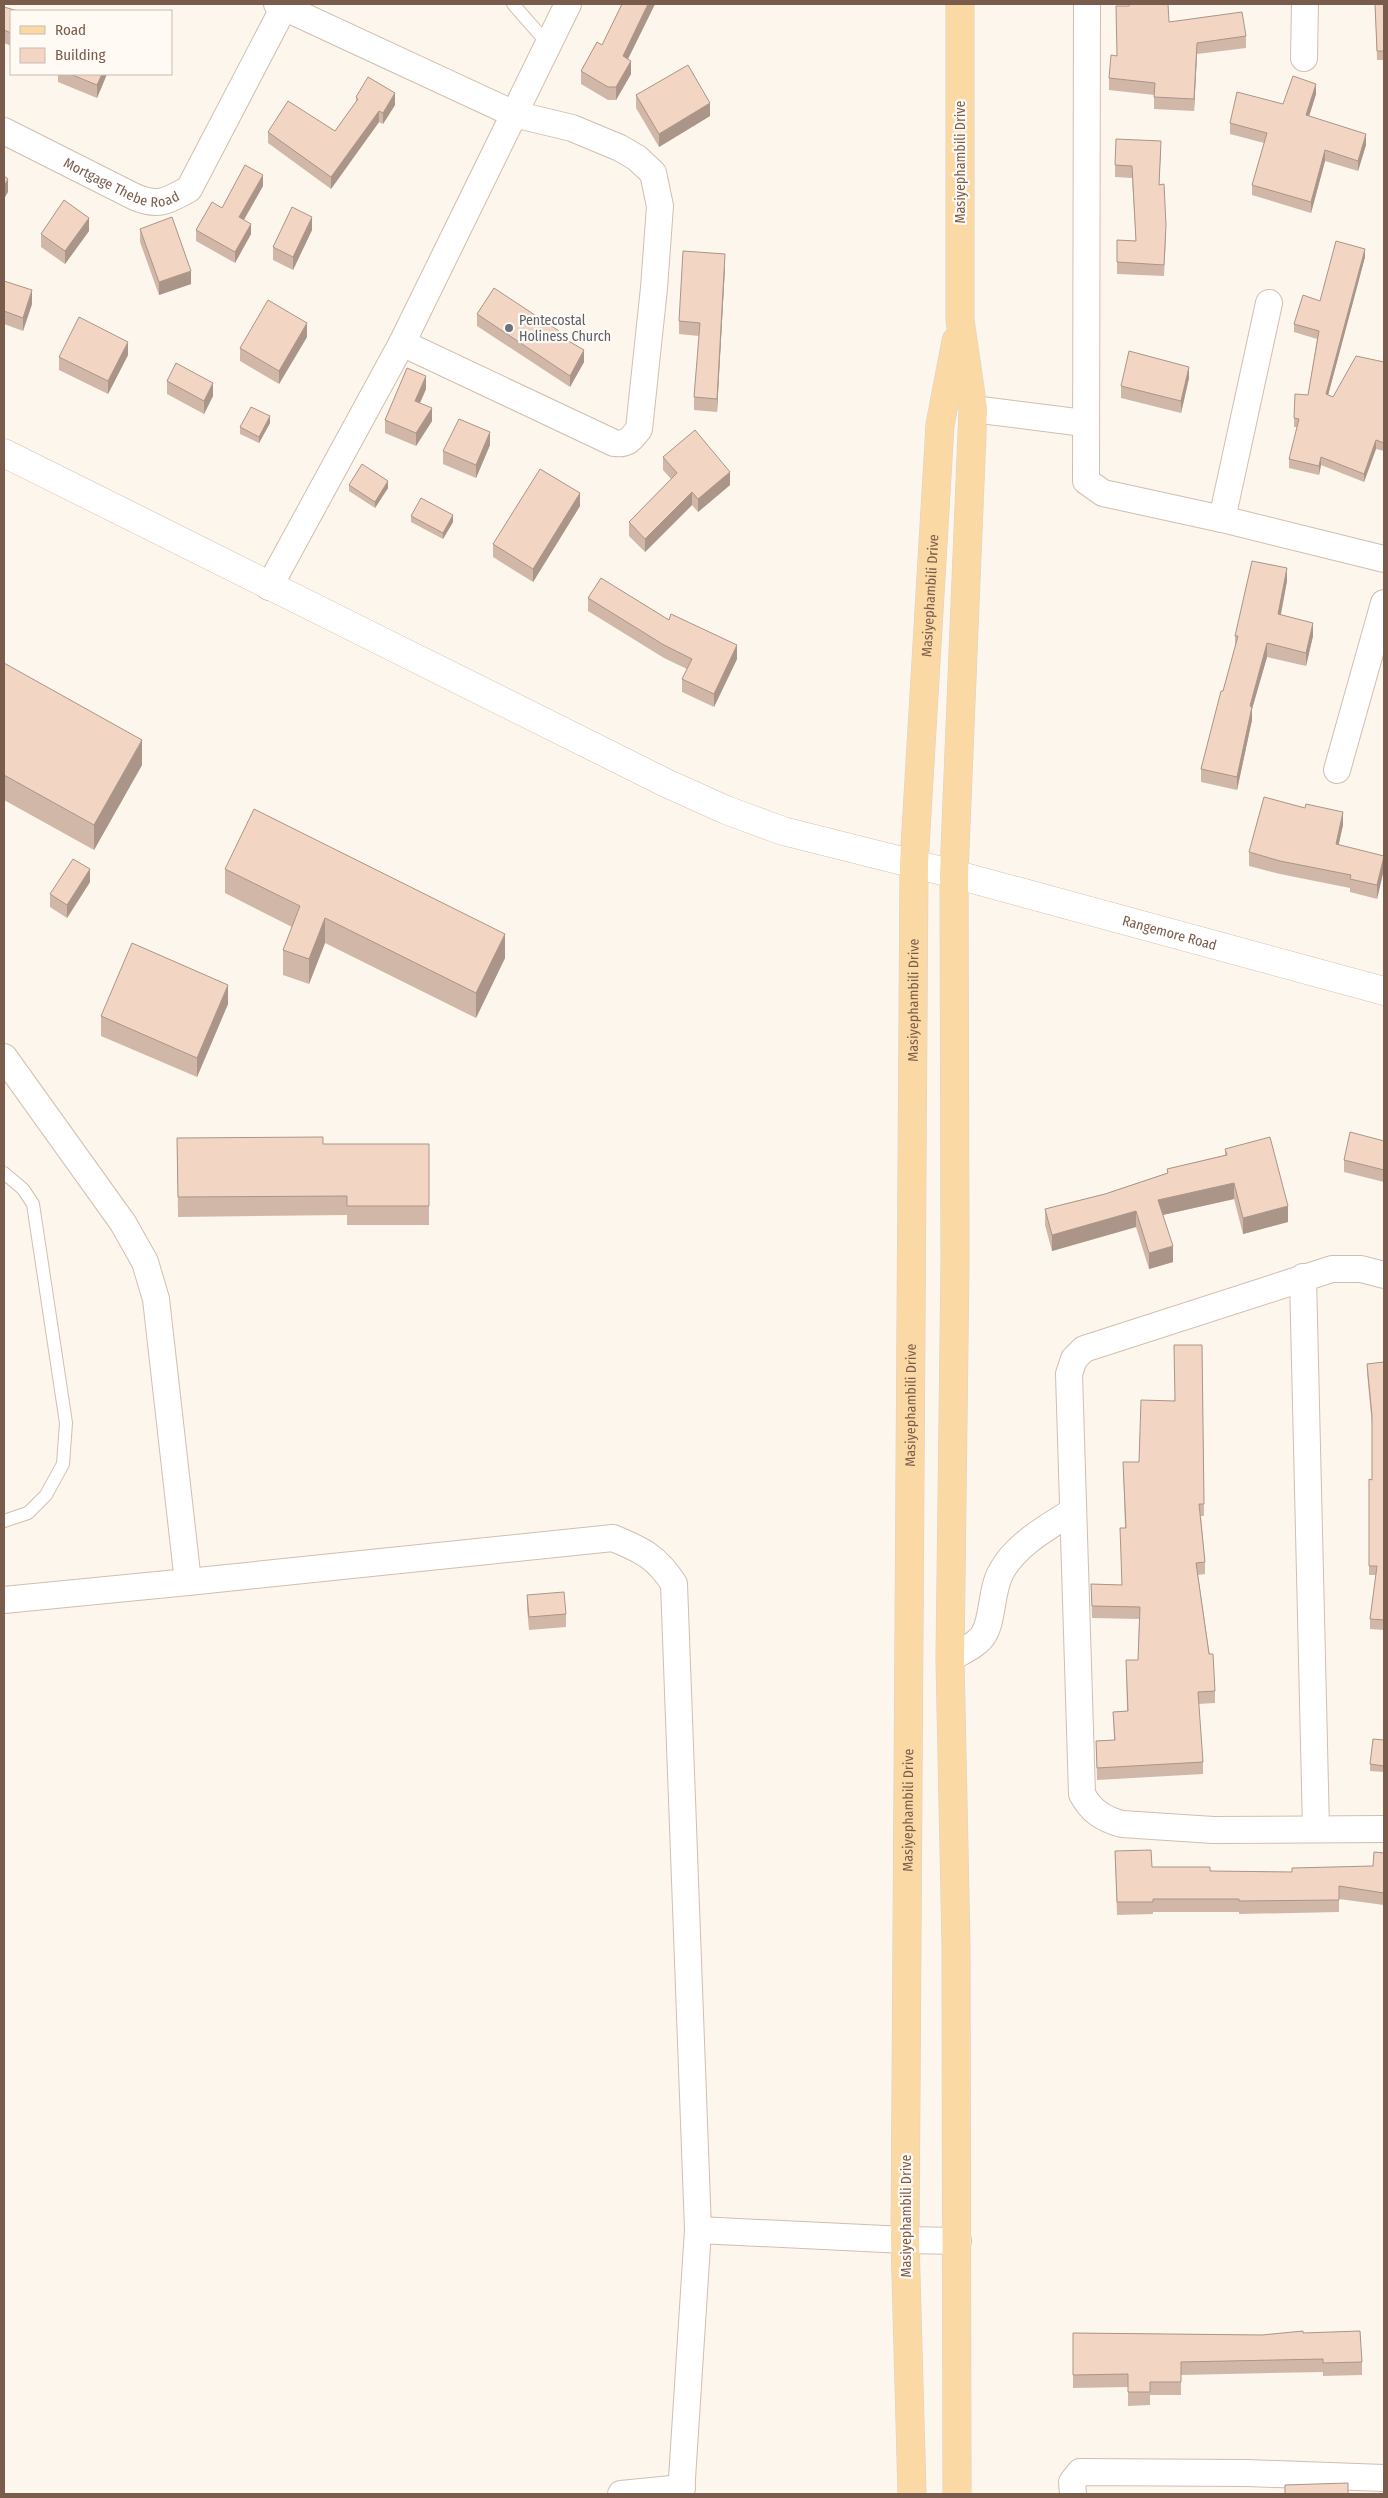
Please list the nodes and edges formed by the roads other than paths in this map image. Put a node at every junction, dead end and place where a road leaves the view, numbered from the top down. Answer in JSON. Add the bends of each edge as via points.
{"nodes":[{"id":1,"x":513,"y":4,"type":"edge"},
{"id":2,"x":568,"y":4,"type":"edge"},
{"id":3,"x":960,"y":4,"type":"edge"},
{"id":4,"x":1087,"y":4,"type":"edge"},
{"id":5,"x":1305,"y":4,"type":"edge"},
{"id":6,"x":280,"y":5,"type":"edge"},
{"id":7,"x":548,"y":44,"type":"junction"},
{"id":8,"x":1304,"y":58,"type":"dead end"},
{"id":9,"x":514,"y":114,"type":"junction"},
{"id":10,"x":4,"y":132,"type":"edge"},
{"id":11,"x":1269,"y":303,"type":"dead end"},
{"id":12,"x":960,"y":320,"type":"junction"},
{"id":13,"x":402,"y":343,"type":"junction"},
{"id":14,"x":973,"y":409,"type":"junction"},
{"id":15,"x":1084,"y":423,"type":"junction"},
{"id":16,"x":4,"y":453,"type":"edge"},
{"id":17,"x":1222,"y":519,"type":"junction"},
{"id":18,"x":1384,"y":559,"type":"edge"},
{"id":19,"x":269,"y":587,"type":"junction"},
{"id":20,"x":1384,"y":603,"type":"edge"},
{"id":21,"x":1338,"y":770,"type":"dead end"},
{"id":22,"x":914,"y":864,"type":"junction"},
{"id":23,"x":954,"y":874,"type":"junction"},
{"id":24,"x":1384,"y":992,"type":"edge"},
{"id":25,"x":4,"y":1057,"type":"edge"},
{"id":26,"x":4,"y":1173,"type":"edge"},
{"id":27,"x":1384,"y":1275,"type":"edge"},
{"id":28,"x":1303,"y":1277,"type":"junction"},
{"id":29,"x":1073,"y":1511,"type":"junction"},
{"id":30,"x":4,"y":1521,"type":"edge"},
{"id":31,"x":188,"y":1582,"type":"junction"},
{"id":32,"x":4,"y":1600,"type":"edge"},
{"id":33,"x":950,"y":1659,"type":"junction"},
{"id":34,"x":1316,"y":1829,"type":"junction"},
{"id":35,"x":1384,"y":1829,"type":"edge"},
{"id":36,"x":698,"y":2230,"type":"junction"},
{"id":37,"x":905,"y":2240,"type":"junction"},
{"id":38,"x":958,"y":2241,"type":"junction"},
{"id":39,"x":1384,"y":2478,"type":"edge"},
{"id":40,"x":682,"y":2491,"type":"edge"},
{"id":41,"x":621,"y":2494,"type":"edge"},
{"id":42,"x":912,"y":2494,"type":"edge"},
{"id":43,"x":957,"y":2494,"type":"edge"},
{"id":44,"x":1073,"y":2494,"type":"edge"}],
"edges":[{"from":1,"to":7,"type":"lane"},
{"from":2,"to":7,"type":"street"},
{"from":3,"to":12,"type":"main road","name":"Masiyephambili Drive"},
{"from":4,"to":15,"type":"street"},
{"from":5,"to":8,"type":"street"},
{"from":6,"to":9,"type":"street"},
{"from":6,"to":10,"type":"street","name":"Mortgage Thebe Road","via":[[189,189],[169,200],[150,204]]},
{"from":7,"to":9,"type":"street"},
{"from":9,"to":13,"type":"street"},
{"from":9,"to":13,"type":"street","via":[[572,128],[604,141],[637,158],[653,172],[660,206],[639,429],[630,442],[614,444]]},
{"from":11,"to":17,"type":"street"},
{"from":12,"to":14,"type":"main road","name":"Masiyephambili Drive"},
{"from":12,"to":22,"type":"main road","name":"Masiyephambili Drive","via":[[940,424]]},
{"from":13,"to":19,"type":"street"},
{"from":14,"to":15,"type":"street"},
{"from":14,"to":23,"type":"main road","name":"Masiyephambili Drive"},
{"from":15,"to":17,"type":"street","via":[[1084,469],[1091,487],[1103,493]]},
{"from":16,"to":19,"type":"street","name":"Rangemore Road"},
{"from":17,"to":18,"type":"street"},
{"from":19,"to":22,"type":"street","name":"Rangemore Road","via":[[726,810],[783,831]]},
{"from":20,"to":21,"type":"street"},
{"from":22,"to":23,"type":"street","name":"Rangemore Road"},
{"from":22,"to":37,"type":"main road","name":"Masiyephambili Drive"},
{"from":23,"to":24,"type":"street","name":"Rangemore Road"},
{"from":23,"to":33,"type":"main road","name":"Masiyephambili Drive","via":[[955,1262]]},
{"from":25,"to":31,"type":"street","via":[[123,1222],[145,1262],[156,1299]]},
{"from":26,"to":30,"type":"lane","via":[[23,1189],[33,1204],[66,1423],[64,1464],[46,1495],[28,1513]]},
{"from":27,"to":28,"type":"street","via":[[1347,1268]]},
{"from":28,"to":29,"type":"street","via":[[1079,1353],[1069,1374]]},
{"from":28,"to":34,"type":"street"},
{"from":29,"to":33,"type":"street","via":[[1024,1544],[1008,1562],[995,1587],[985,1633]]},
{"from":29,"to":34,"type":"street","via":[[1082,1794],[1086,1802],[1108,1820],[1122,1824],[1213,1830]]},
{"from":31,"to":32,"type":"street"},
{"from":31,"to":36,"type":"street","via":[[613,1538],[643,1550],[663,1566],[674,1584]]},
{"from":33,"to":38,"type":"main road","name":"Masiyephambili Drive"},
{"from":34,"to":35,"type":"street"},
{"from":36,"to":37,"type":"street"},
{"from":36,"to":40,"type":"street"},
{"from":37,"to":38,"type":"street"},
{"from":37,"to":42,"type":"main road","name":"Masiyephambili Drive"},
{"from":38,"to":43,"type":"main road","name":"Masiyephambili Drive"},
{"from":39,"to":44,"type":"street","via":[[1080,2472],[1072,2482]]},
{"from":40,"to":41,"type":"street"}]}
